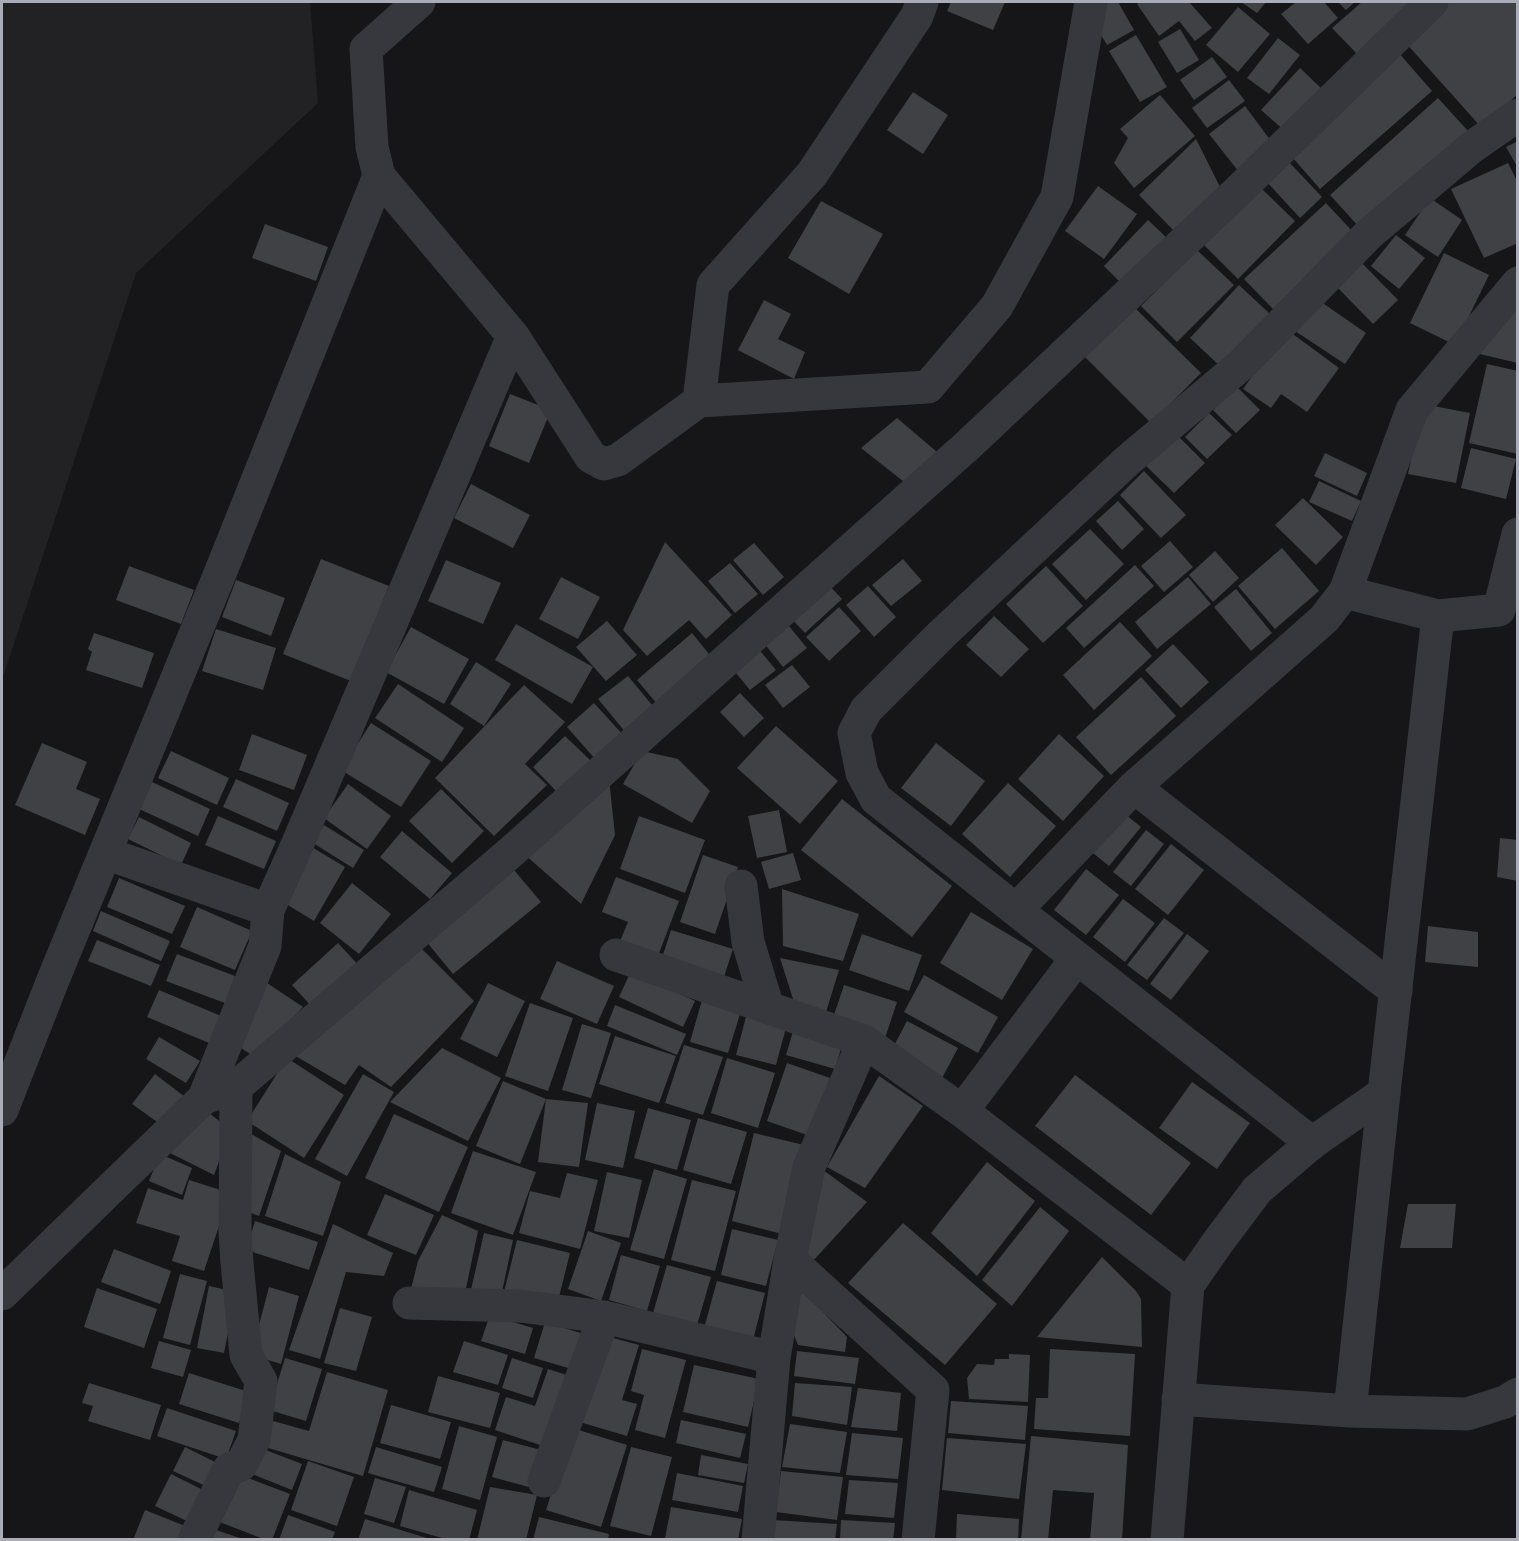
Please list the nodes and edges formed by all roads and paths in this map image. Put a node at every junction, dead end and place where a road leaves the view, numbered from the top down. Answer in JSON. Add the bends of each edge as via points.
{"nodes":[{"id":1,"x":419,"y":2,"type":"edge"},
{"id":2,"x":922,"y":2,"type":"edge"},
{"id":3,"x":1091,"y":2,"type":"edge"},
{"id":4,"x":1432,"y":2,"type":"edge"},
{"id":5,"x":1518,"y":115,"type":"edge"},
{"id":6,"x":379,"y":176,"type":"junction"},
{"id":7,"x":1518,"y":283,"type":"edge"},
{"id":8,"x":513,"y":336,"type":"junction"},
{"id":9,"x":699,"y":401,"type":"junction"},
{"id":10,"x":1518,"y":534,"type":"edge"},
{"id":11,"x":1345,"y":592,"type":"junction"},
{"id":12,"x":1508,"y":611,"type":"edge"},
{"id":13,"x":1438,"y":616,"type":"junction"},
{"id":14,"x":1134,"y":787,"type":"junction"},
{"id":15,"x":105,"y":853,"type":"junction"},
{"id":16,"x":741,"y":886,"type":"dead end"},
{"id":17,"x":268,"y":910,"type":"junction"},
{"id":18,"x":1016,"y":910,"type":"junction"},
{"id":19,"x":616,"y":955,"type":"dead end"},
{"id":20,"x":1077,"y":958,"type":"junction"},
{"id":21,"x":1396,"y":991,"type":"junction"},
{"id":22,"x":768,"y":1008,"type":"junction"},
{"id":23,"x":864,"y":1041,"type":"junction"},
{"id":24,"x":236,"y":1087,"type":"junction"},
{"id":25,"x":1384,"y":1094,"type":"junction"},
{"id":26,"x":204,"y":1098,"type":"junction"},
{"id":27,"x":2,"y":1110,"type":"edge"},
{"id":28,"x":962,"y":1111,"type":"junction"},
{"id":29,"x":1312,"y":1143,"type":"junction"},
{"id":30,"x":789,"y":1260,"type":"junction"},
{"id":31,"x":1188,"y":1285,"type":"junction"},
{"id":32,"x":2,"y":1294,"type":"edge"},
{"id":33,"x":409,"y":1303,"type":"dead end"},
{"id":34,"x":604,"y":1317,"type":"junction"},
{"id":35,"x":774,"y":1358,"type":"junction"},
{"id":36,"x":1518,"y":1394,"type":"edge"},
{"id":37,"x":1178,"y":1399,"type":"junction"},
{"id":38,"x":1350,"y":1411,"type":"junction"},
{"id":39,"x":544,"y":1480,"type":"dead end"},
{"id":40,"x":194,"y":1539,"type":"edge"},
{"id":41,"x":758,"y":1539,"type":"edge"},
{"id":42,"x":918,"y":1539,"type":"edge"},
{"id":43,"x":1167,"y":1539,"type":"edge"}],
"edges":[{"from":1,"to":6,"type":"street","via":[[366,49],[372,147]]},
{"from":2,"to":9,"type":"street","via":[[917,16],[812,174],[713,285]]},
{"from":3,"to":9,"type":"street","via":[[1057,197],[997,306],[928,387]]},
{"from":4,"to":24,"type":"street","via":[[967,446],[511,852]]},
{"from":5,"to":18,"type":"street","via":[[1472,147],[1369,234],[1242,364],[1127,461],[866,710],[854,733],[862,773],[876,799]]},
{"from":6,"to":8,"type":"street"},
{"from":6,"to":15,"type":"street"},
{"from":7,"to":11,"type":"street","via":[[1412,410]]},
{"from":8,"to":9,"type":"street","via":[[591,457],[604,464],[618,460]]},
{"from":8,"to":17,"type":"street"},
{"from":10,"to":12,"type":"street"},
{"from":11,"to":13,"type":"street"},
{"from":11,"to":14,"type":"street","via":[[1324,619]]},
{"from":12,"to":13,"type":"street"},
{"from":13,"to":21,"type":"street"},
{"from":14,"to":18,"type":"street"},
{"from":14,"to":21,"type":"street"},
{"from":15,"to":17,"type":"street"},
{"from":15,"to":27,"type":"street"},
{"from":16,"to":22,"type":"street","via":[[748,942]]},
{"from":17,"to":26,"type":"street","via":[[265,946]]},
{"from":18,"to":20,"type":"street"},
{"from":19,"to":22,"type":"street"},
{"from":20,"to":28,"type":"street"},
{"from":20,"to":29,"type":"street"},
{"from":21,"to":25,"type":"street"},
{"from":22,"to":23,"type":"street"},
{"from":23,"to":28,"type":"street"},
{"from":23,"to":30,"type":"street","via":[[809,1167]]},
{"from":24,"to":26,"type":"street"},
{"from":24,"to":40,"type":"street","via":[[237,1263],[246,1355],[261,1381],[254,1440],[241,1465],[229,1469]]},
{"from":25,"to":29,"type":"street"},
{"from":25,"to":38,"type":"street"},
{"from":26,"to":32,"type":"street"},
{"from":28,"to":31,"type":"street"},
{"from":29,"to":31,"type":"street","via":[[1257,1190]]},
{"from":30,"to":35,"type":"street"},
{"from":30,"to":42,"type":"street","via":[[933,1390]]},
{"from":31,"to":37,"type":"street"},
{"from":33,"to":34,"type":"street","via":[[520,1306]]},
{"from":34,"to":35,"type":"street"},
{"from":34,"to":39,"type":"street"},
{"from":35,"to":41,"type":"street"},
{"from":36,"to":38,"type":"street","via":[[1467,1414]]},
{"from":37,"to":38,"type":"street"},
{"from":37,"to":43,"type":"street"}]}
